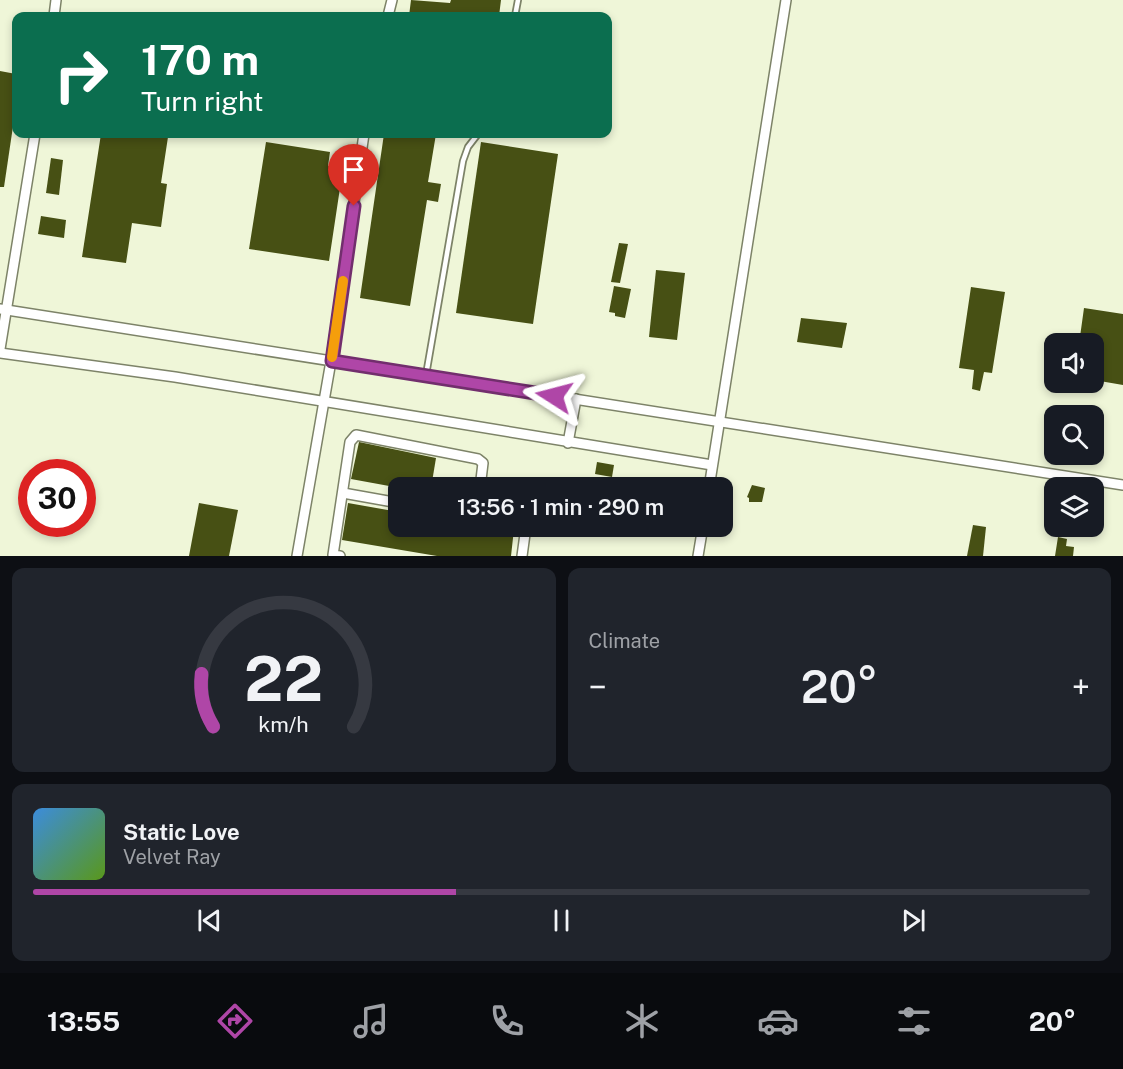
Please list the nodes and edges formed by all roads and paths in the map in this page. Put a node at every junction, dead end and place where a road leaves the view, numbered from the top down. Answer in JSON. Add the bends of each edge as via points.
{"nodes":[{"id":1,"x":786,"y":0,"type":"edge"},
{"id":2,"x":33,"y":138,"type":"edge"},
{"id":3,"x":363,"y":138,"type":"edge"},
{"id":4,"x":475,"y":138,"type":"edge"},
{"id":5,"x":3,"y":309,"type":"edge"},
{"id":6,"x":0,"y":351,"type":"edge"},
{"id":7,"x":332,"y":361,"type":"junction"},
{"id":8,"x":426,"y":375,"type":"junction"},
{"id":9,"x":576,"y":399,"type":"junction"},
{"id":10,"x":324,"y":402,"type":"junction"},
{"id":11,"x":720,"y":422,"type":"junction"},
{"id":12,"x":568,"y":443,"type":"junction"},
{"id":13,"x":712,"y":465,"type":"junction"},
{"id":14,"x":481,"y":477,"type":"edge"},
{"id":15,"x":710,"y":477,"type":"edge"},
{"id":16,"x":1123,"y":485,"type":"edge"},
{"id":17,"x":343,"y":493,"type":"junction"},
{"id":18,"x":388,"y":501,"type":"edge"},
{"id":19,"x":525,"y":537,"type":"edge"},
{"id":20,"x":701,"y":537,"type":"edge"},
{"id":21,"x":297,"y":556,"type":"edge"},
{"id":22,"x":335,"y":556,"type":"edge"},
{"id":23,"x":522,"y":556,"type":"edge"},
{"id":24,"x":698,"y":556,"type":"edge"}],
"edges":[{"from":1,"to":11,"type":"street"},
{"from":2,"to":5,"type":"street"},
{"from":3,"to":7,"type":"street"},
{"from":4,"to":8,"type":"lane","via":[[463,161]]},
{"from":5,"to":6,"type":"street"},
{"from":5,"to":7,"type":"street"},
{"from":6,"to":10,"type":"street"},
{"from":7,"to":8,"type":"street"},
{"from":7,"to":10,"type":"street"},
{"from":8,"to":9,"type":"street"},
{"from":9,"to":11,"type":"street"},
{"from":9,"to":12,"type":"street"},
{"from":10,"to":12,"type":"street"},
{"from":10,"to":21,"type":"street"},
{"from":11,"to":13,"type":"street"},
{"from":11,"to":16,"type":"street"},
{"from":12,"to":13,"type":"street"},
{"from":13,"to":15,"type":"street"},
{"from":14,"to":17,"type":"street","via":[[483,463],[478,459],[356,435],[350,442]]},
{"from":17,"to":18,"type":"street"},
{"from":17,"to":22,"type":"street"},
{"from":19,"to":23,"type":"street"},
{"from":20,"to":24,"type":"street"}]}
